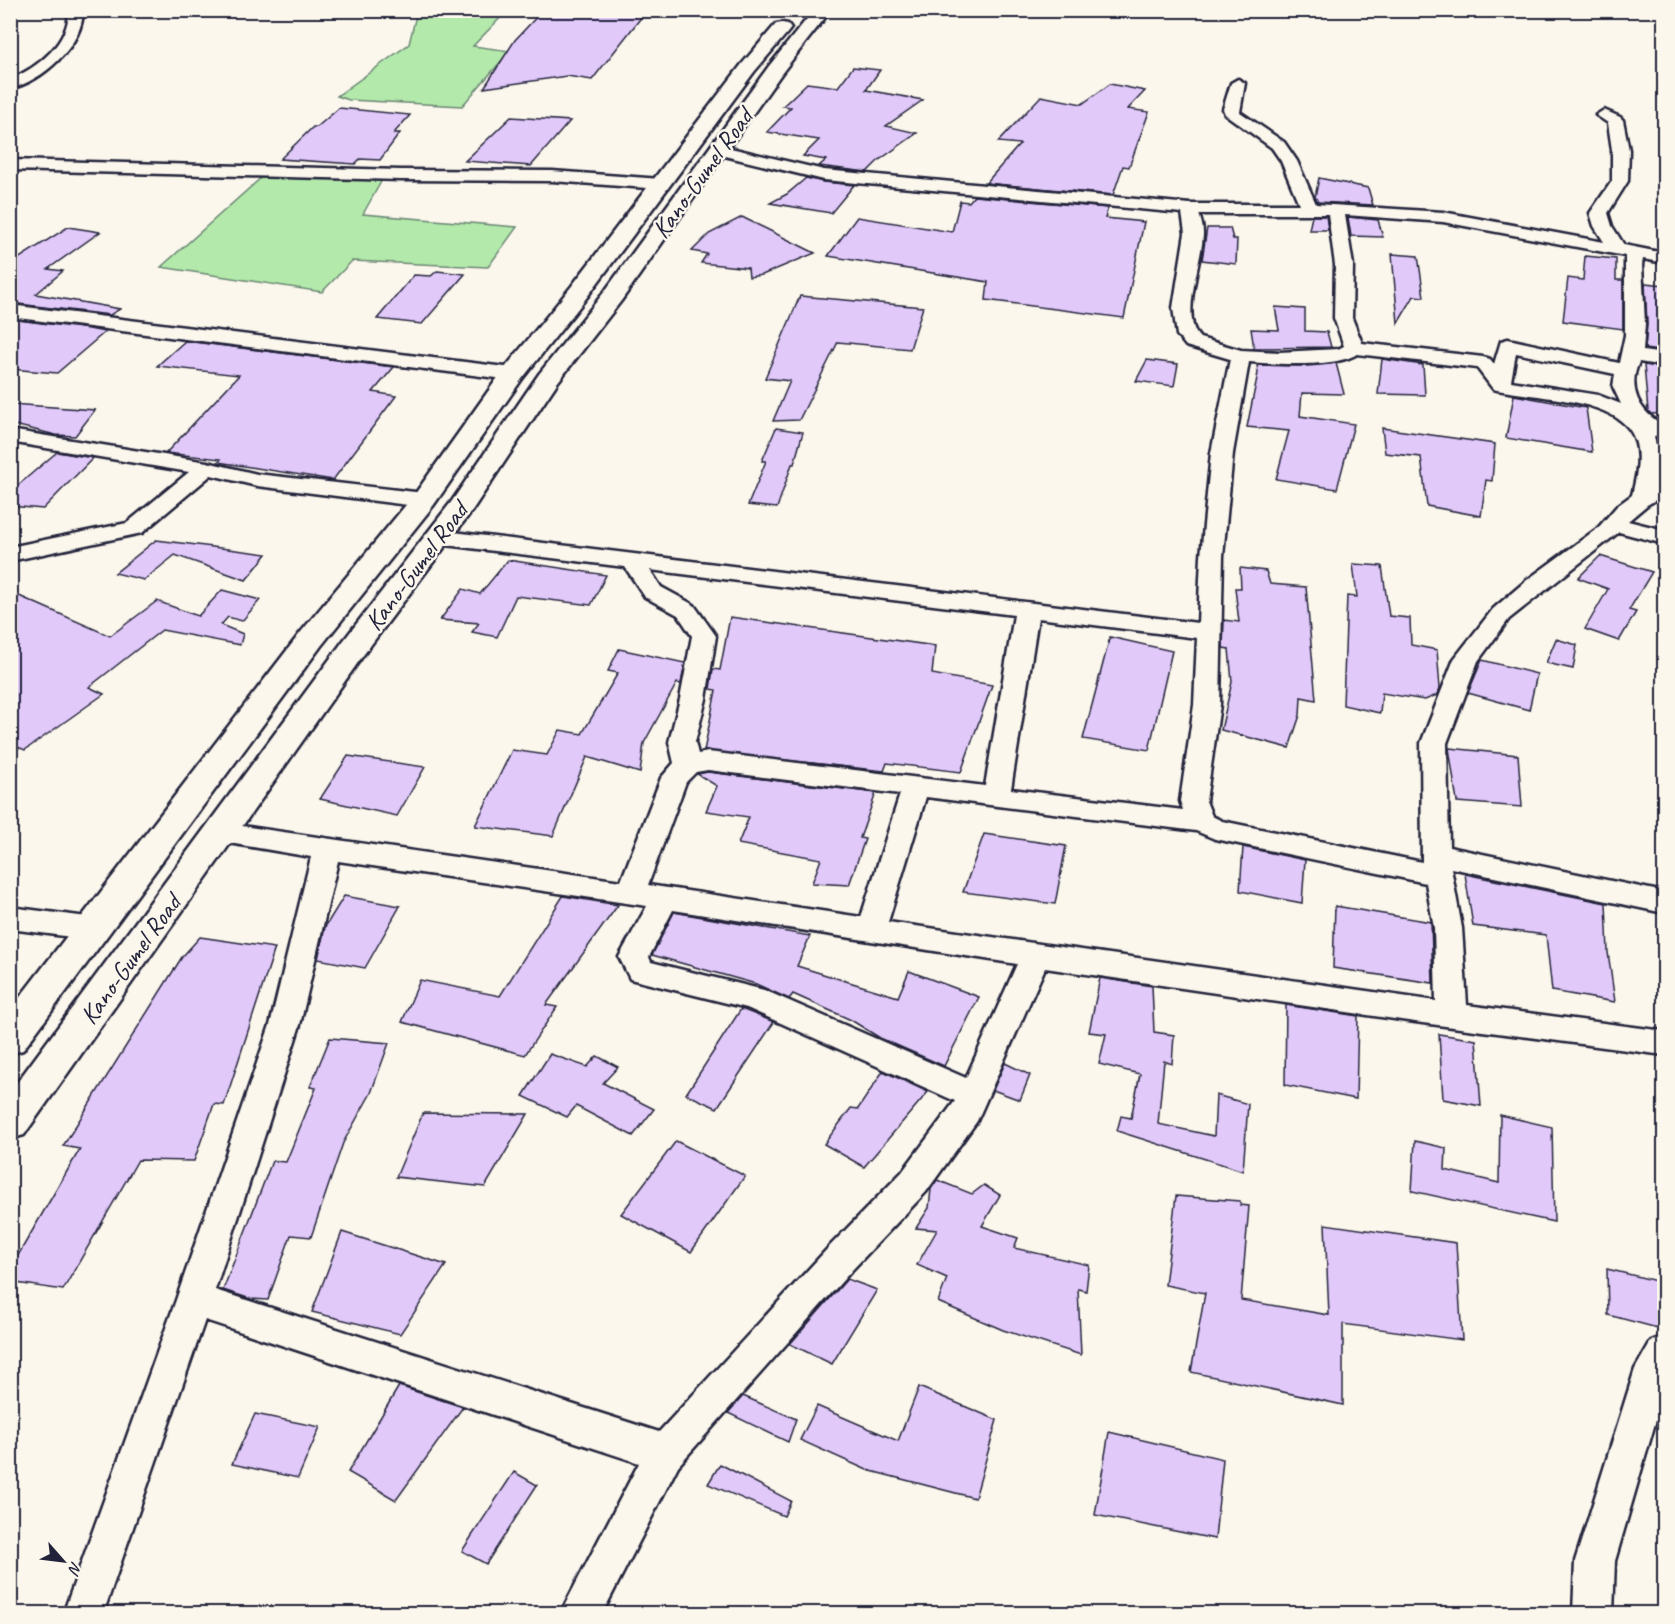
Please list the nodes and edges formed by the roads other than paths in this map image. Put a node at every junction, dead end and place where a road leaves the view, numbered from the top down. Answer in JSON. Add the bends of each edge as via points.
{"nodes":[{"id":1,"x":796,"y":10,"type":"edge"},
{"id":2,"x":823,"y":10,"type":"edge"},
{"id":3,"x":78,"y":11,"type":"edge"},
{"id":4,"x":1238,"y":83,"type":"dead end"},
{"id":5,"x":10,"y":85,"type":"edge"},
{"id":6,"x":1604,"y":115,"type":"dead end"},
{"id":7,"x":718,"y":150,"type":"junction"},
{"id":8,"x":10,"y":165,"type":"edge"},
{"id":9,"x":661,"y":184,"type":"junction"},
{"id":10,"x":1310,"y":208,"type":"junction"},
{"id":11,"x":1190,"y":209,"type":"junction"},
{"id":12,"x":1336,"y":209,"type":"junction"},
{"id":13,"x":1626,"y":251,"type":"junction"},
{"id":14,"x":1665,"y":258,"type":"edge"},
{"id":15,"x":10,"y":311,"type":"edge"},
{"id":16,"x":1354,"y":348,"type":"junction"},
{"id":17,"x":1240,"y":356,"type":"junction"},
{"id":18,"x":1665,"y":360,"type":"edge"},
{"id":19,"x":1628,"y":362,"type":"junction"},
{"id":20,"x":513,"y":374,"type":"junction"},
{"id":21,"x":1500,"y":385,"type":"junction"},
{"id":22,"x":1623,"y":412,"type":"junction"},
{"id":23,"x":1656,"y":428,"type":"edge"},
{"id":24,"x":10,"y":436,"type":"edge"},
{"id":25,"x":207,"y":468,"type":"junction"},
{"id":26,"x":1665,"y":486,"type":"edge"},
{"id":27,"x":1642,"y":498,"type":"junction"},
{"id":28,"x":424,"y":500,"type":"junction"},
{"id":29,"x":1613,"y":524,"type":"junction"},
{"id":30,"x":437,"y":537,"type":"junction"},
{"id":31,"x":1665,"y":537,"type":"edge"},
{"id":32,"x":10,"y":554,"type":"edge"},
{"id":33,"x":632,"y":561,"type":"junction"},
{"id":34,"x":1027,"y":610,"type":"junction"},
{"id":35,"x":1210,"y":632,"type":"junction"},
{"id":36,"x":688,"y":765,"type":"junction"},
{"id":37,"x":916,"y":787,"type":"junction"},
{"id":38,"x":996,"y":798,"type":"junction"},
{"id":39,"x":1201,"y":822,"type":"junction"},
{"id":40,"x":220,"y":833,"type":"junction"},
{"id":41,"x":327,"y":850,"type":"junction"},
{"id":42,"x":1436,"y":864,"type":"junction"},
{"id":43,"x":631,"y":893,"type":"junction"},
{"id":44,"x":664,"y":898,"type":"junction"},
{"id":45,"x":1665,"y":902,"type":"edge"},
{"id":46,"x":10,"y":918,"type":"edge"},
{"id":47,"x":95,"y":929,"type":"junction"},
{"id":48,"x":871,"y":930,"type":"junction"},
{"id":49,"x":1035,"y":956,"type":"junction"},
{"id":50,"x":1452,"y":1015,"type":"junction"},
{"id":51,"x":10,"y":1039,"type":"edge"},
{"id":52,"x":1665,"y":1043,"type":"edge"},
{"id":53,"x":973,"y":1095,"type":"junction"},
{"id":54,"x":10,"y":1123,"type":"edge"},
{"id":55,"x":194,"y":1300,"type":"junction"},
{"id":56,"x":1665,"y":1353,"type":"edge"},
{"id":57,"x":665,"y":1453,"type":"junction"},
{"id":58,"x":83,"y":1614,"type":"edge"},
{"id":59,"x":580,"y":1614,"type":"edge"},
{"id":60,"x":1593,"y":1614,"type":"edge"}],
"edges":[{"from":1,"to":9,"type":"main road","name":"Kano-Gumel Road"},
{"from":2,"to":7,"type":"main road","name":"Kano-Gumel Road"},
{"from":3,"to":5,"type":"street","via":[[75,26],[55,59]]},
{"from":4,"to":10,"type":"street","via":[[1233,114],[1278,146]]},
{"from":6,"to":13,"type":"street","via":[[1615,120],[1618,128],[1620,180],[1599,213],[1603,226]]},
{"from":7,"to":11,"type":"street","via":[[824,175]]},
{"from":7,"to":30,"type":"main road","name":"Kano-Gumel Road","via":[[548,379]]},
{"from":8,"to":9,"type":"street","via":[[552,176]]},
{"from":9,"to":20,"type":"main road","name":"Kano-Gumel Road"},
{"from":10,"to":11,"type":"street"},
{"from":10,"to":12,"type":"street"},
{"from":11,"to":17,"type":"street","via":[[1194,233],[1182,330],[1188,340]]},
{"from":12,"to":13,"type":"street","via":[[1443,217]]},
{"from":12,"to":16,"type":"street","via":[[1344,265],[1343,318]]},
{"from":13,"to":14,"type":"street"},
{"from":13,"to":19,"type":"street","via":[[1632,277],[1634,348]]},
{"from":15,"to":20,"type":"street"},
{"from":16,"to":17,"type":"street","via":[[1342,355]]},
{"from":16,"to":21,"type":"street","via":[[1483,363]]},
{"from":17,"to":35,"type":"street","via":[[1222,453],[1212,556]]},
{"from":18,"to":19,"type":"street"},
{"from":19,"to":21,"type":"street","via":[[1508,345]]},
{"from":19,"to":23,"type":"street","via":[[1623,387],[1631,406]]},
{"from":20,"to":28,"type":"main road","name":"Kano-Gumel Road"},
{"from":21,"to":22,"type":"street","via":[[1598,401]]},
{"from":22,"to":23,"type":"street"},
{"from":22,"to":27,"type":"street","via":[[1642,432],[1646,445],[1647,472]]},
{"from":24,"to":25,"type":"street"},
{"from":25,"to":28,"type":"street","via":[[257,480]]},
{"from":25,"to":32,"type":"street","via":[[134,528]]},
{"from":26,"to":27,"type":"street"},
{"from":27,"to":29,"type":"street"},
{"from":28,"to":47,"type":"main road","name":"Kano-Gumel Road","via":[[311,639]]},
{"from":29,"to":31,"type":"street"},
{"from":29,"to":42,"type":"street","via":[[1501,614],[1466,659],[1434,743]]},
{"from":30,"to":33,"type":"street"},
{"from":30,"to":40,"type":"main road","name":"Kano-Gumel Road"},
{"from":33,"to":34,"type":"street"},
{"from":33,"to":36,"type":"street","via":[[653,592],[686,610],[704,636],[682,742]]},
{"from":34,"to":35,"type":"street"},
{"from":34,"to":38,"type":"street"},
{"from":35,"to":39,"type":"street","via":[[1207,705],[1193,801]]},
{"from":36,"to":37,"type":"street","via":[[708,762]]},
{"from":36,"to":43,"type":"street","via":[[674,778]]},
{"from":37,"to":38,"type":"street"},
{"from":37,"to":48,"type":"street"},
{"from":38,"to":39,"type":"street"},
{"from":39,"to":42,"type":"street","via":[[1215,829]]},
{"from":40,"to":41,"type":"street"},
{"from":40,"to":54,"type":"main road","name":"Kano-Gumel Road"},
{"from":41,"to":43,"type":"street"},
{"from":41,"to":55,"type":"street","via":[[285,1025]]},
{"from":42,"to":45,"type":"street"},
{"from":42,"to":50,"type":"street","via":[[1448,928]]},
{"from":43,"to":44,"type":"street"},
{"from":44,"to":48,"type":"street"},
{"from":44,"to":53,"type":"street","via":[[634,957],[640,971],[753,999]]},
{"from":46,"to":47,"type":"street"},
{"from":47,"to":51,"type":"main road","name":"Kano-Gumel Road"},
{"from":48,"to":49,"type":"street"},
{"from":49,"to":50,"type":"street"},
{"from":49,"to":53,"type":"street"},
{"from":50,"to":52,"type":"street"},
{"from":53,"to":57,"type":"street","via":[[966,1112],[914,1182]]},
{"from":55,"to":57,"type":"street"},
{"from":55,"to":58,"type":"street"},
{"from":56,"to":60,"type":"street","via":[[1653,1369],[1594,1560]]},
{"from":57,"to":59,"type":"street"}]}
